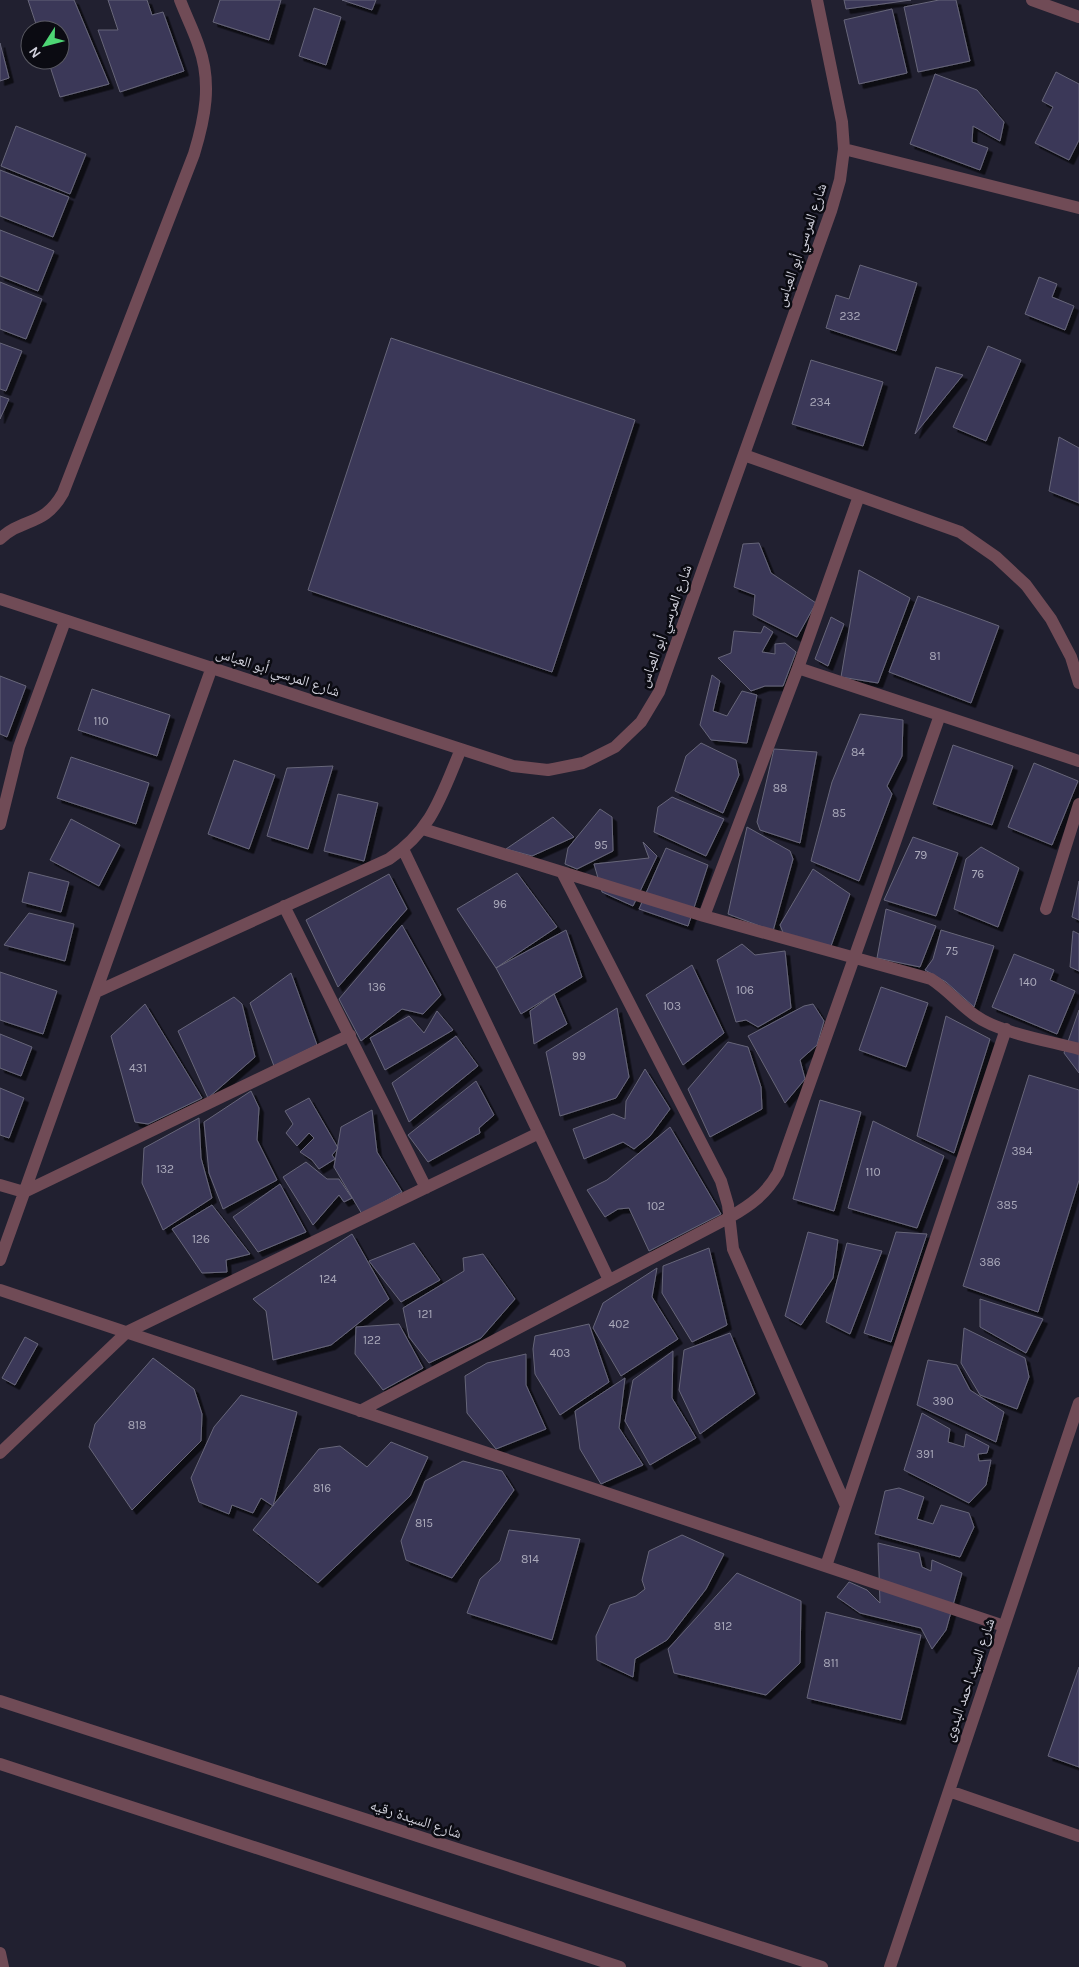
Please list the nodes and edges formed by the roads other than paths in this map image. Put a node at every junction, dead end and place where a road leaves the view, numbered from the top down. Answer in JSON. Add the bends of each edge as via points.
{"nodes":[{"id":1,"x":180,"y":0,"type":"edge"},
{"id":2,"x":817,"y":0,"type":"edge"},
{"id":3,"x":1032,"y":0,"type":"edge"},
{"id":4,"x":1079,"y":17,"type":"edge"},
{"id":5,"x":844,"y":149,"type":"junction"},
{"id":6,"x":1079,"y":208,"type":"edge"},
{"id":7,"x":744,"y":455,"type":"junction"},
{"id":8,"x":860,"y":496,"type":"junction"},
{"id":9,"x":0,"y":538,"type":"edge"},
{"id":10,"x":0,"y":598,"type":"edge"},
{"id":11,"x":66,"y":621,"type":"junction"},
{"id":12,"x":212,"y":667,"type":"junction"},
{"id":13,"x":798,"y":668,"type":"junction"},
{"id":14,"x":1079,"y":683,"type":"edge"},
{"id":15,"x":940,"y":715,"type":"junction"},
{"id":16,"x":461,"y":749,"type":"junction"},
{"id":17,"x":1079,"y":761,"type":"edge"},
{"id":18,"x":1079,"y":804,"type":"edge"},
{"id":19,"x":0,"y":824,"type":"edge"},
{"id":20,"x":424,"y":829,"type":"junction"},
{"id":21,"x":403,"y":849,"type":"junction"},
{"id":22,"x":562,"y":872,"type":"junction"},
{"id":23,"x":284,"y":906,"type":"junction"},
{"id":24,"x":1046,"y":909,"type":"dead end"},
{"id":25,"x":704,"y":916,"type":"junction"},
{"id":26,"x":854,"y":958,"type":"junction"},
{"id":27,"x":96,"y":992,"type":"junction"},
{"id":28,"x":1006,"y":1029,"type":"junction"},
{"id":29,"x":350,"y":1035,"type":"junction"},
{"id":30,"x":1079,"y":1049,"type":"edge"},
{"id":31,"x":539,"y":1133,"type":"junction"},
{"id":32,"x":0,"y":1185,"type":"edge"},
{"id":33,"x":426,"y":1188,"type":"junction"},
{"id":34,"x":24,"y":1192,"type":"junction"},
{"id":35,"x":730,"y":1217,"type":"junction"},
{"id":36,"x":0,"y":1260,"type":"edge"},
{"id":37,"x":609,"y":1280,"type":"junction"},
{"id":38,"x":0,"y":1290,"type":"edge"},
{"id":39,"x":127,"y":1332,"type":"junction"},
{"id":40,"x":1079,"y":1403,"type":"edge"},
{"id":41,"x":360,"y":1411,"type":"junction"},
{"id":42,"x":0,"y":1453,"type":"edge"},
{"id":43,"x":846,"y":1506,"type":"junction"},
{"id":44,"x":826,"y":1566,"type":"junction"},
{"id":45,"x":1004,"y":1626,"type":"junction"},
{"id":46,"x":0,"y":1701,"type":"edge"},
{"id":47,"x":0,"y":1764,"type":"edge"},
{"id":48,"x":949,"y":1791,"type":"junction"},
{"id":49,"x":1079,"y":1836,"type":"edge"},
{"id":50,"x":0,"y":1953,"type":"edge"},
{"id":51,"x":3,"y":1967,"type":"edge"},
{"id":52,"x":620,"y":1967,"type":"edge"},
{"id":53,"x":822,"y":1967,"type":"edge"},
{"id":54,"x":890,"y":1967,"type":"edge"}],
"edges":[{"from":1,"to":9,"type":"street","via":[[200,48],[207,83],[205,119],[194,154],[63,493],[55,508]]},
{"from":2,"to":5,"type":"street","name":"شارع المرسي أبو العباس","via":[[842,122]]},
{"from":3,"to":4,"type":"street"},
{"from":5,"to":6,"type":"street"},
{"from":5,"to":7,"type":"street","name":"شارع المرسي أبو العباس","via":[[840,180],[831,210]]},
{"from":7,"to":8,"type":"street"},
{"from":7,"to":16,"type":"street","name":"شارع المرسي أبو العباس","via":[[659,692],[641,722],[615,747],[583,763],[548,770],[513,766]]},
{"from":8,"to":13,"type":"street"},
{"from":8,"to":14,"type":"street","via":[[960,532],[996,557],[1026,585],[1051,619],[1071,657]]},
{"from":10,"to":11,"type":"street","name":"شارع المرسي أبو العباس"},
{"from":11,"to":12,"type":"street","name":"شارع المرسي أبو العباس"},
{"from":11,"to":19,"type":"street","via":[[19,747]]},
{"from":12,"to":16,"type":"street","name":"شارع المرسي أبو العباس"},
{"from":12,"to":27,"type":"street"},
{"from":13,"to":15,"type":"street"},
{"from":13,"to":25,"type":"street"},
{"from":15,"to":17,"type":"street"},
{"from":15,"to":26,"type":"street"},
{"from":16,"to":20,"type":"street"},
{"from":18,"to":24,"type":"street"},
{"from":20,"to":21,"type":"street"},
{"from":20,"to":22,"type":"street"},
{"from":21,"to":23,"type":"street","via":[[389,859]]},
{"from":21,"to":31,"type":"street"},
{"from":22,"to":25,"type":"street"},
{"from":22,"to":35,"type":"street","via":[[721,1181]]},
{"from":23,"to":27,"type":"street"},
{"from":23,"to":29,"type":"street"},
{"from":25,"to":26,"type":"street"},
{"from":26,"to":28,"type":"street","via":[[931,979],[976,1016]]},
{"from":26,"to":35,"type":"street","via":[[778,1173],[760,1198]]},
{"from":27,"to":34,"type":"street"},
{"from":28,"to":30,"type":"street"},
{"from":28,"to":43,"type":"street"},
{"from":29,"to":33,"type":"street"},
{"from":29,"to":34,"type":"street"},
{"from":31,"to":33,"type":"street"},
{"from":31,"to":37,"type":"street"},
{"from":32,"to":34,"type":"street"},
{"from":33,"to":39,"type":"street"},
{"from":34,"to":36,"type":"street"},
{"from":35,"to":37,"type":"street"},
{"from":35,"to":43,"type":"street","via":[[733,1249]]},
{"from":37,"to":41,"type":"street"},
{"from":38,"to":39,"type":"street"},
{"from":39,"to":41,"type":"street"},
{"from":39,"to":42,"type":"street"},
{"from":40,"to":45,"type":"street","name":"شارع السيد احمد البدوى"},
{"from":41,"to":44,"type":"street"},
{"from":43,"to":44,"type":"street"},
{"from":44,"to":45,"type":"street"},
{"from":45,"to":48,"type":"street","name":"شارع السيد احمد البدوى"},
{"from":46,"to":53,"type":"street","name":"شارع السيدة رقيه"},
{"from":47,"to":52,"type":"street"},
{"from":48,"to":49,"type":"street"},
{"from":48,"to":54,"type":"street","name":"شارع السيد احمد البدوى"},
{"from":50,"to":51,"type":"street"}]}
